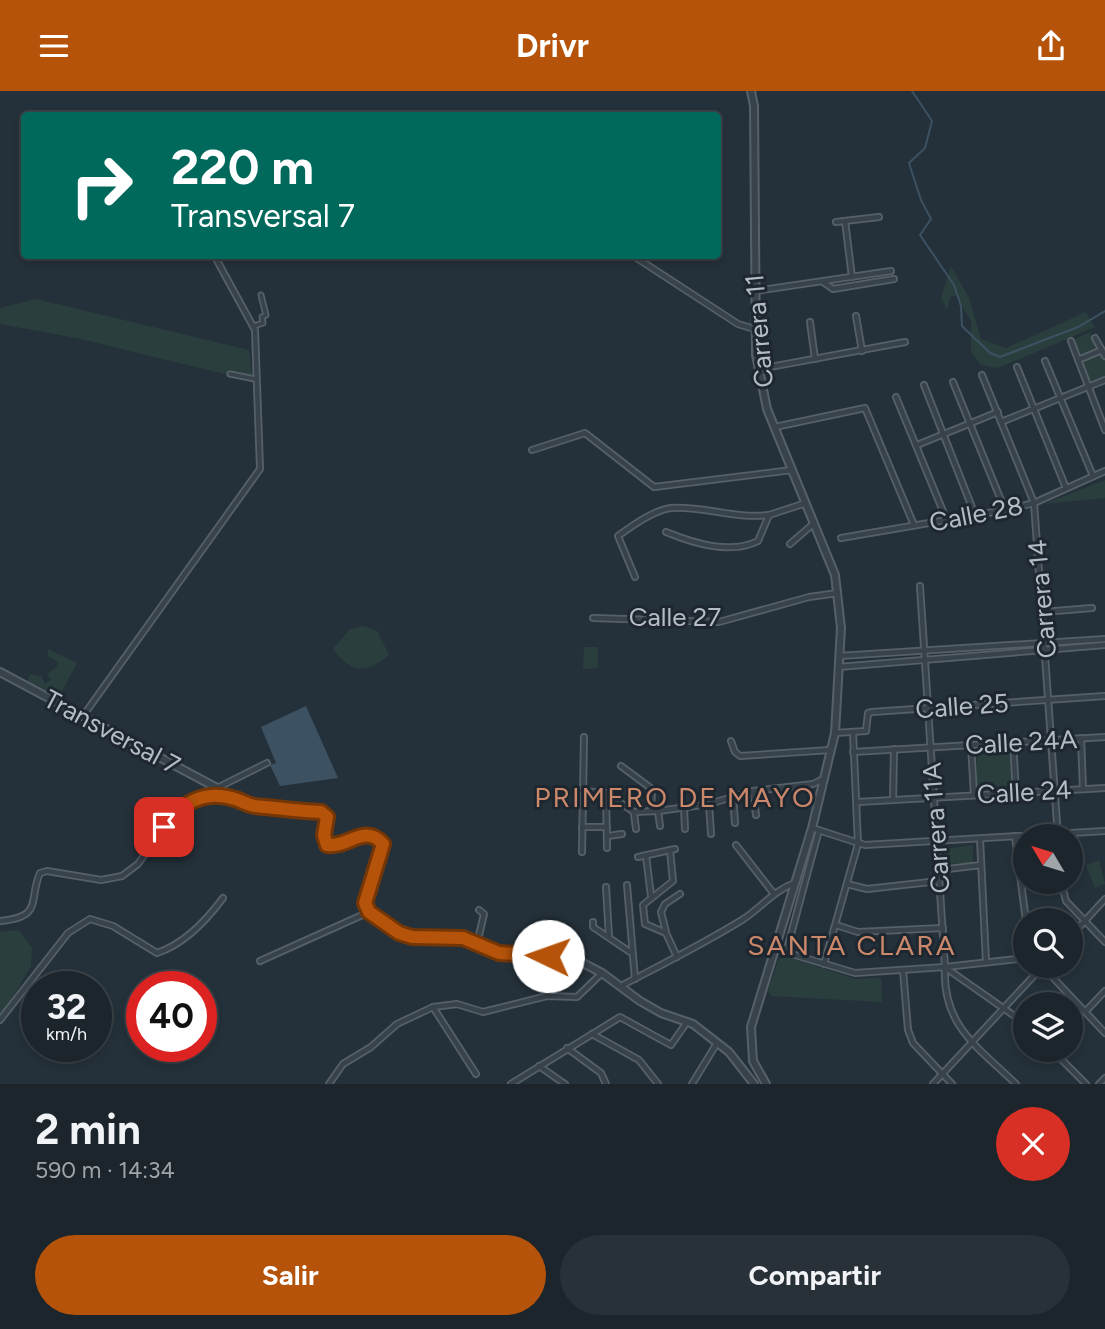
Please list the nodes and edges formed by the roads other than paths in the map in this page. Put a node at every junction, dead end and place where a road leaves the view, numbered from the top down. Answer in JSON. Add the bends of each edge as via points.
{"nodes":[{"id":1,"x":751,"y":91,"type":"edge"},
{"id":2,"x":878,"y":217,"type":"dead end"},
{"id":3,"x":845,"y":221,"type":"junction"},
{"id":4,"x":836,"y":222,"type":"dead end"},
{"id":5,"x":216,"y":259,"type":"edge"},
{"id":6,"x":638,"y":259,"type":"edge"},
{"id":7,"x":891,"y":271,"type":"dead end"},
{"id":8,"x":852,"y":277,"type":"junction"},
{"id":9,"x":894,"y":279,"type":"dead end"},
{"id":10,"x":823,"y":282,"type":"junction"},
{"id":11,"x":754,"y":291,"type":"junction"},
{"id":12,"x":261,"y":295,"type":"dead end"},
{"id":13,"x":856,"y":316,"type":"dead end"},
{"id":14,"x":810,"y":322,"type":"dead end"},
{"id":15,"x":254,"y":326,"type":"junction"},
{"id":16,"x":754,"y":329,"type":"junction"},
{"id":17,"x":1094,"y":338,"type":"dead end"},
{"id":18,"x":1071,"y":341,"type":"dead end"},
{"id":19,"x":905,"y":342,"type":"dead end"},
{"id":20,"x":1101,"y":350,"type":"junction"},
{"id":21,"x":862,"y":351,"type":"junction"},
{"id":22,"x":1105,"y":356,"type":"edge"},
{"id":23,"x":815,"y":359,"type":"junction"},
{"id":24,"x":1078,"y":360,"type":"junction"},
{"id":25,"x":1045,"y":361,"type":"dead end"},
{"id":26,"x":1017,"y":367,"type":"dead end"},
{"id":27,"x":759,"y":369,"type":"junction"},
{"id":28,"x":230,"y":374,"type":"dead end"},
{"id":29,"x":982,"y":375,"type":"dead end"},
{"id":30,"x":254,"y":379,"type":"junction"},
{"id":31,"x":1105,"y":380,"type":"edge"},
{"id":32,"x":953,"y":381,"type":"dead end"},
{"id":33,"x":924,"y":385,"type":"dead end"},
{"id":34,"x":1088,"y":387,"type":"junction"},
{"id":35,"x":896,"y":397,"type":"dead end"},
{"id":36,"x":1060,"y":398,"type":"junction"},
{"id":37,"x":1035,"y":409,"type":"junction"},
{"id":38,"x":998,"y":412,"type":"junction"},
{"id":39,"x":1001,"y":422,"type":"junction"},
{"id":40,"x":970,"y":423,"type":"junction"},
{"id":41,"x":775,"y":427,"type":"junction"},
{"id":42,"x":1105,"y":431,"type":"edge"},
{"id":43,"x":944,"y":433,"type":"junction"},
{"id":44,"x":917,"y":445,"type":"junction"},
{"id":45,"x":532,"y":450,"type":"dead end"},
{"id":46,"x":793,"y":470,"type":"junction"},
{"id":47,"x":1105,"y":471,"type":"edge"},
{"id":48,"x":1093,"y":476,"type":"junction"},
{"id":49,"x":1066,"y":488,"type":"junction"},
{"id":50,"x":807,"y":502,"type":"junction"},
{"id":51,"x":1034,"y":503,"type":"junction"},
{"id":52,"x":1004,"y":510,"type":"junction"},
{"id":53,"x":769,"y":515,"type":"junction"},
{"id":54,"x":975,"y":515,"type":"junction"},
{"id":55,"x":947,"y":521,"type":"junction"},
{"id":56,"x":815,"y":522,"type":"junction"},
{"id":57,"x":914,"y":526,"type":"junction"},
{"id":58,"x":666,"y":532,"type":"dead end"},
{"id":59,"x":841,"y":538,"type":"dead end"},
{"id":60,"x":790,"y":544,"type":"dead end"},
{"id":61,"x":635,"y":577,"type":"dead end"},
{"id":62,"x":920,"y":586,"type":"dead end"},
{"id":63,"x":839,"y":593,"type":"junction"},
{"id":64,"x":1092,"y":608,"type":"dead end"},
{"id":65,"x":1043,"y":612,"type":"junction"},
{"id":66,"x":593,"y":618,"type":"dead end"},
{"id":67,"x":1105,"y":639,"type":"edge"},
{"id":68,"x":1105,"y":645,"type":"edge"},
{"id":69,"x":1046,"y":646,"type":"junction"},
{"id":70,"x":924,"y":652,"type":"junction"},
{"id":71,"x":839,"y":656,"type":"junction"},
{"id":72,"x":925,"y":659,"type":"junction"},
{"id":73,"x":838,"y":667,"type":"junction"},
{"id":74,"x":0,"y":672,"type":"edge"},
{"id":75,"x":1105,"y":696,"type":"edge"},
{"id":76,"x":1049,"y":699,"type":"junction"},
{"id":77,"x":928,"y":709,"type":"junction"},
{"id":78,"x":83,"y":716,"type":"junction"},
{"id":79,"x":853,"y":732,"type":"junction"},
{"id":80,"x":835,"y":733,"type":"junction"},
{"id":81,"x":584,"y":737,"type":"dead end"},
{"id":82,"x":1105,"y":737,"type":"edge"},
{"id":83,"x":1081,"y":738,"type":"junction"},
{"id":84,"x":1052,"y":740,"type":"junction"},
{"id":85,"x":732,"y":741,"type":"dead end"},
{"id":86,"x":1013,"y":742,"type":"junction"},
{"id":87,"x":971,"y":744,"type":"junction"},
{"id":88,"x":930,"y":747,"type":"junction"},
{"id":89,"x":894,"y":749,"type":"junction"},
{"id":90,"x":831,"y":750,"type":"junction"},
{"id":91,"x":853,"y":752,"type":"junction"},
{"id":92,"x":267,"y":763,"type":"dead end"},
{"id":93,"x":621,"y":766,"type":"dead end"},
{"id":94,"x":824,"y":778,"type":"junction"},
{"id":95,"x":217,"y":788,"type":"junction"},
{"id":96,"x":1105,"y":788,"type":"edge"},
{"id":97,"x":1083,"y":789,"type":"junction"},
{"id":98,"x":582,"y":791,"type":"junction"},
{"id":99,"x":753,"y":791,"type":"junction"},
{"id":100,"x":1055,"y":791,"type":"junction"},
{"id":101,"x":606,"y":793,"type":"junction"},
{"id":102,"x":1016,"y":793,"type":"junction"},
{"id":103,"x":733,"y":795,"type":"junction"},
{"id":104,"x":974,"y":795,"type":"junction"},
{"id":105,"x":233,"y":798,"type":"junction"},
{"id":106,"x":934,"y":798,"type":"junction"},
{"id":107,"x":893,"y":800,"type":"junction"},
{"id":108,"x":858,"y":802,"type":"junction"},
{"id":109,"x":709,"y":804,"type":"junction"},
{"id":110,"x":684,"y":807,"type":"junction"},
{"id":111,"x":651,"y":811,"type":"junction"},
{"id":112,"x":658,"y":811,"type":"junction"},
{"id":113,"x":634,"y":812,"type":"junction"},
{"id":114,"x":756,"y":815,"type":"dead end"},
{"id":115,"x":735,"y":823,"type":"dead end"},
{"id":116,"x":1057,"y":824,"type":"edge"},
{"id":117,"x":660,"y":826,"type":"dead end"},
{"id":118,"x":582,"y":827,"type":"junction"},
{"id":119,"x":607,"y":827,"type":"junction"},
{"id":120,"x":636,"y":829,"type":"dead end"},
{"id":121,"x":685,"y":829,"type":"dead end"},
{"id":122,"x":816,"y":829,"type":"junction"},
{"id":123,"x":1105,"y":831,"type":"edge"},
{"id":124,"x":1083,"y":833,"type":"edge"},
{"id":125,"x":622,"y":834,"type":"dead end"},
{"id":126,"x":711,"y":834,"type":"dead end"},
{"id":127,"x":608,"y":836,"type":"junction"},
{"id":128,"x":1013,"y":836,"type":"edge"},
{"id":129,"x":980,"y":839,"type":"junction"},
{"id":130,"x":937,"y":842,"type":"junction"},
{"id":131,"x":858,"y":844,"type":"junction"},
{"id":132,"x":736,"y":845,"type":"dead end"},
{"id":133,"x":607,"y":848,"type":"dead end"},
{"id":134,"x":583,"y":852,"type":"dead end"},
{"id":135,"x":646,"y":856,"type":"junction"},
{"id":136,"x":638,"y":857,"type":"dead end"},
{"id":137,"x":981,"y":865,"type":"junction"},
{"id":138,"x":939,"y":870,"type":"junction"},
{"id":139,"x":940,"y":881,"type":"junction"},
{"id":140,"x":795,"y":883,"type":"junction"},
{"id":141,"x":847,"y":884,"type":"junction"},
{"id":142,"x":627,"y":885,"type":"dead end"},
{"id":143,"x":606,"y":887,"type":"dead end"},
{"id":144,"x":680,"y":894,"type":"dead end"},
{"id":145,"x":774,"y":894,"type":"junction"},
{"id":146,"x":1065,"y":894,"type":"edge"},
{"id":147,"x":651,"y":897,"type":"junction"},
{"id":148,"x":223,"y":898,"type":"dead end"},
{"id":149,"x":1105,"y":899,"type":"edge"},
{"id":150,"x":479,"y":910,"type":"dead end"},
{"id":151,"x":369,"y":912,"type":"junction"},
{"id":152,"x":1085,"y":920,"type":"junction"},
{"id":153,"x":0,"y":921,"type":"edge"},
{"id":154,"x":593,"y":922,"type":"dead end"},
{"id":155,"x":1083,"y":922,"type":"edge"},
{"id":156,"x":836,"y":925,"type":"junction"},
{"id":157,"x":943,"y":928,"type":"junction"},
{"id":158,"x":666,"y":933,"type":"junction"},
{"id":159,"x":609,"y":938,"type":"junction"},
{"id":160,"x":1105,"y":942,"type":"edge"},
{"id":161,"x":477,"y":944,"type":"junction"},
{"id":162,"x":773,"y":949,"type":"junction"},
{"id":163,"x":631,"y":953,"type":"junction"},
{"id":164,"x":786,"y":953,"type":"junction"},
{"id":165,"x":677,"y":957,"type":"junction"},
{"id":166,"x":1013,"y":959,"type":"edge"},
{"id":167,"x":260,"y":961,"type":"dead end"},
{"id":168,"x":986,"y":962,"type":"junction"},
{"id":169,"x":824,"y":964,"type":"junction"},
{"id":170,"x":945,"y":967,"type":"junction"},
{"id":171,"x":903,"y":970,"type":"junction"},
{"id":172,"x":602,"y":973,"type":"junction"},
{"id":173,"x":1032,"y":978,"type":"edge"},
{"id":174,"x":1054,"y":978,"type":"edge"},
{"id":175,"x":635,"y":979,"type":"junction"},
{"id":176,"x":621,"y":986,"type":"junction"},
{"id":177,"x":1105,"y":991,"type":"edge"},
{"id":178,"x":433,"y":1007,"type":"junction"},
{"id":179,"x":1005,"y":1007,"type":"junction"},
{"id":180,"x":1085,"y":1012,"type":"junction"},
{"id":181,"x":1013,"y":1013,"type":"edge"},
{"id":182,"x":0,"y":1020,"type":"edge"},
{"id":183,"x":687,"y":1022,"type":"junction"},
{"id":184,"x":1105,"y":1033,"type":"edge"},
{"id":185,"x":592,"y":1034,"type":"junction"},
{"id":186,"x":972,"y":1041,"type":"junction"},
{"id":187,"x":717,"y":1043,"type":"junction"},
{"id":188,"x":567,"y":1048,"type":"junction"},
{"id":189,"x":1064,"y":1062,"type":"edge"},
{"id":190,"x":538,"y":1066,"type":"junction"},
{"id":191,"x":476,"y":1074,"type":"dead end"},
{"id":192,"x":942,"y":1074,"type":"junction"},
{"id":193,"x":1105,"y":1078,"type":"edge"},
{"id":194,"x":606,"y":1082,"type":"edge"},
{"id":195,"x":513,"y":1083,"type":"edge"},
{"id":196,"x":329,"y":1084,"type":"edge"},
{"id":197,"x":565,"y":1084,"type":"edge"},
{"id":198,"x":597,"y":1084,"type":"edge"},
{"id":199,"x":658,"y":1084,"type":"edge"},
{"id":200,"x":692,"y":1084,"type":"edge"},
{"id":201,"x":754,"y":1084,"type":"edge"},
{"id":202,"x":766,"y":1084,"type":"edge"},
{"id":203,"x":933,"y":1084,"type":"edge"},
{"id":204,"x":952,"y":1084,"type":"edge"},
{"id":205,"x":1016,"y":1084,"type":"edge"},
{"id":206,"x":1086,"y":1084,"type":"edge"},
{"id":207,"x":1099,"y":1084,"type":"edge"}],
"edges":[{"from":1,"to":11,"type":"street","name":"Carrera 11"},
{"from":2,"to":3,"type":"street"},
{"from":3,"to":4,"type":"street"},
{"from":3,"to":8,"type":"street"},
{"from":5,"to":15,"type":"street"},
{"from":6,"to":16,"type":"street","via":[[738,324]]},
{"from":7,"to":8,"type":"street"},
{"from":8,"to":10,"type":"street"},
{"from":9,"to":10,"type":"street","via":[[833,289]]},
{"from":10,"to":11,"type":"street"},
{"from":11,"to":16,"type":"street","name":"Carrera 11"},
{"from":12,"to":15,"type":"street","via":[[266,315],[263,323]]},
{"from":13,"to":21,"type":"street"},
{"from":14,"to":23,"type":"street"},
{"from":15,"to":30,"type":"street"},
{"from":16,"to":27,"type":"street","name":"Carrera 11"},
{"from":17,"to":20,"type":"street"},
{"from":18,"to":24,"type":"street"},
{"from":19,"to":21,"type":"street"},
{"from":20,"to":22,"type":"street"},
{"from":20,"to":24,"type":"street"},
{"from":21,"to":23,"type":"street"},
{"from":23,"to":27,"type":"street"},
{"from":24,"to":34,"type":"street"},
{"from":25,"to":36,"type":"street"},
{"from":26,"to":37,"type":"street"},
{"from":27,"to":41,"type":"street","name":"Carrera 11","via":[[766,408]]},
{"from":28,"to":30,"type":"street"},
{"from":29,"to":38,"type":"street","name":"Carrera 14"},
{"from":30,"to":78,"type":"street","via":[[260,469]]},
{"from":31,"to":34,"type":"street"},
{"from":32,"to":40,"type":"street"},
{"from":33,"to":43,"type":"street"},
{"from":34,"to":36,"type":"street"},
{"from":34,"to":42,"type":"street"},
{"from":35,"to":44,"type":"street"},
{"from":36,"to":37,"type":"street"},
{"from":36,"to":48,"type":"street"},
{"from":37,"to":39,"type":"street"},
{"from":37,"to":49,"type":"street"},
{"from":38,"to":39,"type":"street","name":"Carrera 14"},
{"from":38,"to":40,"type":"street"},
{"from":39,"to":51,"type":"street","name":"Carrera 14"},
{"from":40,"to":43,"type":"street"},
{"from":40,"to":52,"type":"street"},
{"from":41,"to":46,"type":"street","name":"Carrera 11"},
{"from":41,"to":57,"type":"street","via":[[865,408]]},
{"from":43,"to":44,"type":"street"},
{"from":43,"to":54,"type":"street"},
{"from":44,"to":55,"type":"street"},
{"from":45,"to":46,"type":"street","via":[[585,433],[654,487]]},
{"from":46,"to":50,"type":"street","name":"Carrera 11"},
{"from":47,"to":48,"type":"street","name":"Calle 28"},
{"from":48,"to":49,"type":"street","name":"Calle 28"},
{"from":49,"to":51,"type":"street","name":"Calle 28"},
{"from":50,"to":53,"type":"street"},
{"from":50,"to":56,"type":"street","name":"Carrera 11"},
{"from":51,"to":52,"type":"street","name":"Calle 28"},
{"from":51,"to":65,"type":"street","name":"Carrera 14"},
{"from":52,"to":54,"type":"street","name":"Calle 28"},
{"from":53,"to":58,"type":"street","via":[[758,541],[746,547],[695,543]]},
{"from":53,"to":61,"type":"street","via":[[748,518],[670,508],[659,512],[618,536]]},
{"from":54,"to":55,"type":"street","name":"Calle 28"},
{"from":55,"to":57,"type":"street","name":"Calle 28"},
{"from":56,"to":60,"type":"street"},
{"from":56,"to":63,"type":"street","name":"Carrera 11"},
{"from":57,"to":59,"type":"street","name":"Calle 28"},
{"from":62,"to":70,"type":"street","name":"Carrera 11A"},
{"from":63,"to":66,"type":"street","name":"Calle 27","via":[[719,622]]},
{"from":63,"to":71,"type":"street","name":"Carrera 11"},
{"from":64,"to":65,"type":"street"},
{"from":65,"to":69,"type":"street","name":"Carrera 14"},
{"from":67,"to":69,"type":"street"},
{"from":68,"to":69,"type":"street"},
{"from":69,"to":70,"type":"street"},
{"from":69,"to":72,"type":"street"},
{"from":69,"to":76,"type":"street","name":"Carrera 14"},
{"from":70,"to":71,"type":"street"},
{"from":70,"to":72,"type":"street","name":"Carrera 11A"},
{"from":71,"to":73,"type":"street","name":"Carrera 11"},
{"from":72,"to":73,"type":"street"},
{"from":72,"to":77,"type":"street","name":"Carrera 11A"},
{"from":73,"to":80,"type":"street","name":"Carrera 11"},
{"from":74,"to":78,"type":"street","name":"Transversal 7"},
{"from":75,"to":76,"type":"street","name":"Calle 25"},
{"from":76,"to":77,"type":"street","name":"Calle 25"},
{"from":76,"to":84,"type":"street","name":"Carrera 14"},
{"from":77,"to":79,"type":"street","name":"Calle 25","via":[[868,713],[866,731]]},
{"from":77,"to":88,"type":"street","name":"Carrera 11A"},
{"from":78,"to":95,"type":"street","name":"Transversal 7"},
{"from":79,"to":80,"type":"street"},
{"from":79,"to":91,"type":"street"},
{"from":80,"to":90,"type":"street","name":"Carrera 11"},
{"from":81,"to":98,"type":"street"},
{"from":82,"to":83,"type":"street","name":"Calle 24A"},
{"from":83,"to":84,"type":"street","name":"Calle 24A"},
{"from":83,"to":97,"type":"street"},
{"from":84,"to":86,"type":"street","name":"Calle 24A"},
{"from":84,"to":100,"type":"street","name":"Carrera 14"},
{"from":85,"to":90,"type":"street","via":[[740,756]]},
{"from":86,"to":87,"type":"street","name":"Calle 24A"},
{"from":86,"to":102,"type":"street"},
{"from":87,"to":88,"type":"street","name":"Calle 24A"},
{"from":87,"to":104,"type":"street"},
{"from":88,"to":89,"type":"street","name":"Calle 24A"},
{"from":88,"to":106,"type":"street","name":"Carrera 11A"},
{"from":89,"to":91,"type":"street","name":"Calle 24A"},
{"from":89,"to":107,"type":"street"},
{"from":90,"to":94,"type":"street","name":"Carrera 11"},
{"from":91,"to":108,"type":"street"},
{"from":92,"to":95,"type":"street"},
{"from":93,"to":111,"type":"street","via":[[652,789]]},
{"from":94,"to":99,"type":"street","via":[[813,784]]},
{"from":94,"to":122,"type":"street","name":"Carrera 11"},
{"from":95,"to":105,"type":"street","name":"Transversal 7"},
{"from":96,"to":97,"type":"street","name":"Calle 24"},
{"from":97,"to":100,"type":"street","name":"Calle 24"},
{"from":98,"to":101,"type":"street"},
{"from":98,"to":118,"type":"street"},
{"from":99,"to":103,"type":"street"},
{"from":99,"to":114,"type":"street"},
{"from":100,"to":102,"type":"street","name":"Calle 24"},
{"from":100,"to":116,"type":"street","name":"Carrera 14"},
{"from":101,"to":113,"type":"street"},
{"from":101,"to":119,"type":"street"},
{"from":102,"to":104,"type":"street","name":"Calle 24"},
{"from":103,"to":109,"type":"street"},
{"from":103,"to":115,"type":"street"},
{"from":104,"to":106,"type":"street","name":"Calle 24"},
{"from":105,"to":151,"type":"street","name":"Transversal 7","via":[[256,806],[326,814],[327,845],[355,836],[379,839],[383,852],[366,899]]},
{"from":105,"to":153,"type":"street","via":[[193,799],[175,811],[138,865],[122,876],[102,880],[40,873],[36,901],[23,916]]},
{"from":106,"to":107,"type":"street","name":"Calle 24"},
{"from":106,"to":130,"type":"street","name":"Carrera 11A"},
{"from":107,"to":108,"type":"street","name":"Calle 24"},
{"from":108,"to":131,"type":"street"},
{"from":109,"to":110,"type":"street"},
{"from":109,"to":126,"type":"street"},
{"from":110,"to":112,"type":"street"},
{"from":110,"to":121,"type":"street"},
{"from":111,"to":112,"type":"street"},
{"from":111,"to":113,"type":"street"},
{"from":112,"to":117,"type":"street"},
{"from":113,"to":120,"type":"street"},
{"from":118,"to":119,"type":"street"},
{"from":118,"to":134,"type":"street"},
{"from":119,"to":127,"type":"street"},
{"from":122,"to":131,"type":"street"},
{"from":122,"to":140,"type":"street","name":"Carrera 11"},
{"from":122,"to":164,"type":"street"},
{"from":123,"to":124,"type":"street"},
{"from":125,"to":127,"type":"street"},
{"from":127,"to":133,"type":"street"},
{"from":128,"to":129,"type":"street"},
{"from":129,"to":130,"type":"street"},
{"from":129,"to":137,"type":"street"},
{"from":130,"to":131,"type":"street"},
{"from":130,"to":138,"type":"street","name":"Carrera 11A"},
{"from":131,"to":141,"type":"street"},
{"from":132,"to":145,"type":"street"},
{"from":135,"to":136,"type":"street"},
{"from":135,"to":147,"type":"street"},
{"from":135,"to":147,"type":"street","via":[[672,849],[673,881]]},
{"from":137,"to":138,"type":"street"},
{"from":137,"to":168,"type":"street"},
{"from":138,"to":139,"type":"street","name":"Carrera 11A"},
{"from":139,"to":141,"type":"street","via":[[867,889]]},
{"from":139,"to":157,"type":"street","name":"Carrera 11A"},
{"from":140,"to":145,"type":"street"},
{"from":140,"to":162,"type":"street","name":"Carrera 11"},
{"from":141,"to":156,"type":"street"},
{"from":142,"to":163,"type":"street"},
{"from":143,"to":159,"type":"street"},
{"from":144,"to":158,"type":"street","via":[[661,912]]},
{"from":145,"to":165,"type":"street","via":[[753,913]]},
{"from":146,"to":152,"type":"street"},
{"from":147,"to":158,"type":"street","via":[[643,905],[645,924]]},
{"from":148,"to":182,"type":"street","via":[[210,916],[172,948],[157,953],[113,926],[90,919],[68,933]]},
{"from":149,"to":152,"type":"street"},
{"from":150,"to":161,"type":"street","via":[[484,914]]},
{"from":151,"to":161,"type":"street","via":[[412,937],[463,938]]},
{"from":151,"to":167,"type":"street"},
{"from":152,"to":155,"type":"street"},
{"from":152,"to":160,"type":"street"},
{"from":154,"to":159,"type":"street","via":[[593,927]]},
{"from":156,"to":157,"type":"street","via":[[858,932]]},
{"from":156,"to":169,"type":"street"},
{"from":157,"to":170,"type":"street","name":"Carrera 11A"},
{"from":158,"to":165,"type":"street"},
{"from":159,"to":163,"type":"street"},
{"from":161,"to":172,"type":"street","via":[[499,953],[564,957]]},
{"from":162,"to":164,"type":"street"},
{"from":162,"to":202,"type":"street","name":"Carrera 11","via":[[751,1027],[753,1061]]},
{"from":163,"to":175,"type":"street"},
{"from":164,"to":169,"type":"street"},
{"from":165,"to":175,"type":"street"},
{"from":166,"to":168,"type":"street"},
{"from":168,"to":170,"type":"street"},
{"from":169,"to":171,"type":"street","via":[[855,973]]},
{"from":170,"to":171,"type":"street"},
{"from":170,"to":179,"type":"street"},
{"from":170,"to":186,"type":"street","name":"Carrera 11A","via":[[948,1009]]},
{"from":171,"to":192,"type":"street","via":[[913,1044]]},
{"from":172,"to":176,"type":"street"},
{"from":172,"to":178,"type":"street","via":[[577,997],[547,996],[483,1013],[457,1004]]},
{"from":173,"to":179,"type":"street"},
{"from":174,"to":180,"type":"street"},
{"from":175,"to":176,"type":"street"},
{"from":176,"to":183,"type":"street","via":[[640,1002]]},
{"from":177,"to":180,"type":"street"},
{"from":178,"to":191,"type":"street"},
{"from":178,"to":196,"type":"street","via":[[397,1024],[344,1063]]},
{"from":179,"to":181,"type":"street"},
{"from":179,"to":186,"type":"street"},
{"from":180,"to":184,"type":"street"},
{"from":183,"to":185,"type":"street","via":[[671,1045],[620,1017]]},
{"from":183,"to":187,"type":"street"},
{"from":185,"to":188,"type":"street"},
{"from":185,"to":199,"type":"street","via":[[639,1060]]},
{"from":186,"to":192,"type":"street"},
{"from":186,"to":205,"type":"street","name":"Carrera 11A"},
{"from":187,"to":200,"type":"street"},
{"from":187,"to":201,"type":"street"},
{"from":188,"to":190,"type":"street"},
{"from":188,"to":194,"type":"street"},
{"from":189,"to":206,"type":"street"},
{"from":190,"to":195,"type":"street"},
{"from":190,"to":197,"type":"street"},
{"from":192,"to":203,"type":"street"},
{"from":192,"to":204,"type":"street"},
{"from":193,"to":207,"type":"street"},
{"from":194,"to":198,"type":"street"}]}
